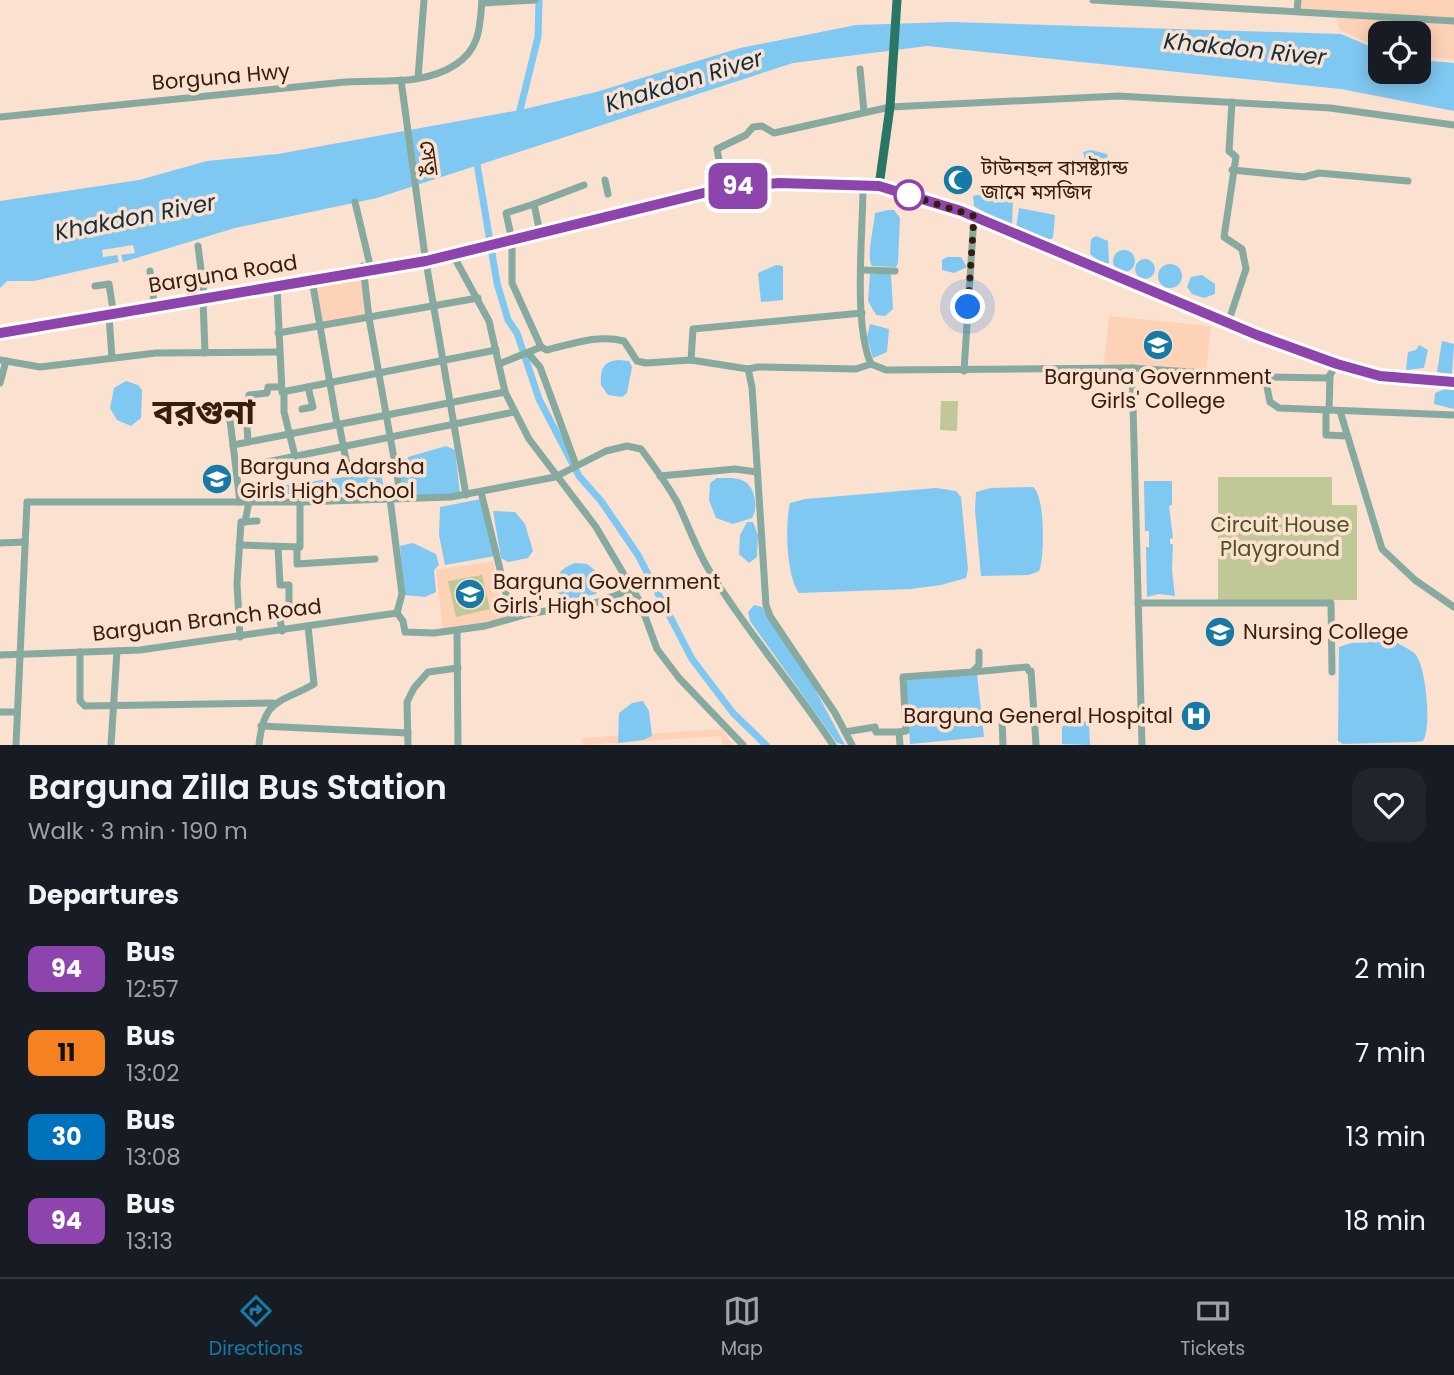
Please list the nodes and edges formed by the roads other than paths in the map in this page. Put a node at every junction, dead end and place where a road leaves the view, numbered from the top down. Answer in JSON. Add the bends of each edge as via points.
{"nodes":[{"id":1,"x":424,"y":0,"type":"edge"},
{"id":2,"x":535,"y":0,"type":"edge"},
{"id":3,"x":1093,"y":0,"type":"edge"},
{"id":4,"x":1298,"y":0,"type":"edge"},
{"id":5,"x":482,"y":1,"type":"edge"},
{"id":6,"x":528,"y":1,"type":"edge"},
{"id":7,"x":897,"y":3,"type":"edge"},
{"id":8,"x":1297,"y":11,"type":"junction"},
{"id":9,"x":1454,"y":21,"type":"edge"},
{"id":10,"x":860,"y":69,"type":"dead end"},
{"id":11,"x":418,"y":78,"type":"junction"},
{"id":12,"x":401,"y":80,"type":"junction"},
{"id":13,"x":1232,"y":102,"type":"junction"},
{"id":14,"x":890,"y":107,"type":"junction"},
{"id":15,"x":864,"y":112,"type":"junction"},
{"id":16,"x":0,"y":117,"type":"edge"},
{"id":17,"x":1454,"y":125,"type":"edge"},
{"id":18,"x":1232,"y":170,"type":"junction"},
{"id":19,"x":605,"y":180,"type":"dead end"},
{"id":20,"x":1408,"y":181,"type":"dead end"},
{"id":21,"x":584,"y":185,"type":"dead end"},
{"id":22,"x":879,"y":186,"type":"junction"},
{"id":23,"x":863,"y":187,"type":"junction"},
{"id":24,"x":724,"y":188,"type":"junction"},
{"id":25,"x":608,"y":194,"type":"dead end"},
{"id":26,"x":355,"y":202,"type":"dead end"},
{"id":27,"x":534,"y":204,"type":"junction"},
{"id":28,"x":974,"y":216,"type":"junction"},
{"id":29,"x":540,"y":233,"type":"junction"},
{"id":30,"x":512,"y":240,"type":"junction"},
{"id":31,"x":198,"y":246,"type":"dead end"},
{"id":32,"x":453,"y":255,"type":"junction"},
{"id":33,"x":426,"y":259,"type":"junction"},
{"id":34,"x":366,"y":268,"type":"junction"},
{"id":35,"x":862,"y":270,"type":"junction"},
{"id":36,"x":150,"y":271,"type":"dead end"},
{"id":37,"x":895,"y":271,"type":"dead end"},
{"id":38,"x":312,"y":280,"type":"junction"},
{"id":39,"x":95,"y":286,"type":"dead end"},
{"id":40,"x":277,"y":287,"type":"junction"},
{"id":41,"x":203,"y":296,"type":"junction"},
{"id":42,"x":478,"y":299,"type":"junction"},
{"id":43,"x":154,"y":302,"type":"junction"},
{"id":44,"x":434,"y":308,"type":"junction"},
{"id":45,"x":111,"y":313,"type":"junction"},
{"id":46,"x":862,"y":313,"type":"junction"},
{"id":47,"x":369,"y":318,"type":"junction"},
{"id":48,"x":1228,"y":323,"type":"junction"},
{"id":49,"x":321,"y":327,"type":"junction"},
{"id":50,"x":0,"y":330,"type":"edge"},
{"id":51,"x":278,"y":333,"type":"junction"},
{"id":52,"x":541,"y":347,"type":"junction"},
{"id":53,"x":496,"y":350,"type":"junction"},
{"id":54,"x":279,"y":352,"type":"junction"},
{"id":55,"x":205,"y":353,"type":"junction"},
{"id":56,"x":528,"y":353,"type":"junction"},
{"id":57,"x":112,"y":358,"type":"junction"},
{"id":58,"x":3,"y":360,"type":"edge"},
{"id":59,"x":443,"y":360,"type":"junction"},
{"id":60,"x":691,"y":360,"type":"junction"},
{"id":61,"x":502,"y":362,"type":"junction"},
{"id":62,"x":871,"y":364,"type":"junction"},
{"id":63,"x":1337,"y":364,"type":"junction"},
{"id":64,"x":1132,"y":368,"type":"junction"},
{"id":65,"x":748,"y":369,"type":"junction"},
{"id":66,"x":964,"y":372,"type":"junction"},
{"id":67,"x":378,"y":374,"type":"junction"},
{"id":68,"x":1265,"y":377,"type":"junction"},
{"id":69,"x":1330,"y":377,"type":"junction"},
{"id":70,"x":1454,"y":382,"type":"edge"},
{"id":71,"x":0,"y":383,"type":"edge"},
{"id":72,"x":330,"y":383,"type":"junction"},
{"id":73,"x":308,"y":387,"type":"junction"},
{"id":74,"x":283,"y":389,"type":"junction"},
{"id":75,"x":505,"y":392,"type":"junction"},
{"id":76,"x":450,"y":403,"type":"junction"},
{"id":77,"x":302,"y":409,"type":"dead end"},
{"id":78,"x":1328,"y":410,"type":"junction"},
{"id":79,"x":1340,"y":411,"type":"junction"},
{"id":80,"x":514,"y":412,"type":"junction"},
{"id":81,"x":385,"y":415,"type":"junction"},
{"id":82,"x":1454,"y":415,"type":"edge"},
{"id":83,"x":230,"y":420,"type":"dead end"},
{"id":84,"x":454,"y":423,"type":"junction"},
{"id":85,"x":338,"y":424,"type":"junction"},
{"id":86,"x":290,"y":434,"type":"junction"},
{"id":87,"x":1347,"y":436,"type":"junction"},
{"id":88,"x":390,"y":438,"type":"junction"},
{"id":89,"x":248,"y":442,"type":"junction"},
{"id":90,"x":233,"y":445,"type":"junction"},
{"id":91,"x":343,"y":447,"type":"junction"},
{"id":92,"x":295,"y":456,"type":"junction"},
{"id":93,"x":576,"y":465,"type":"junction"},
{"id":94,"x":237,"y":468,"type":"junction"},
{"id":95,"x":757,"y":472,"type":"junction"},
{"id":96,"x":349,"y":475,"type":"dead end"},
{"id":97,"x":558,"y":476,"type":"junction"},
{"id":98,"x":660,"y":476,"type":"junction"},
{"id":99,"x":481,"y":492,"type":"junction"},
{"id":100,"x":466,"y":495,"type":"junction"},
{"id":101,"x":390,"y":498,"type":"junction"},
{"id":102,"x":401,"y":498,"type":"junction"},
{"id":103,"x":244,"y":502,"type":"junction"},
{"id":104,"x":300,"y":502,"type":"junction"},
{"id":105,"x":257,"y":521,"type":"dead end"},
{"id":106,"x":245,"y":522,"type":"junction"},
{"id":107,"x":0,"y":542,"type":"edge"},
{"id":108,"x":25,"y":542,"type":"junction"},
{"id":109,"x":239,"y":545,"type":"junction"},
{"id":110,"x":278,"y":547,"type":"junction"},
{"id":111,"x":297,"y":547,"type":"junction"},
{"id":112,"x":375,"y":559,"type":"dead end"},
{"id":113,"x":632,"y":589,"type":"junction"},
{"id":114,"x":1138,"y":603,"type":"junction"},
{"id":115,"x":1454,"y":607,"type":"edge"},
{"id":116,"x":397,"y":613,"type":"junction"},
{"id":117,"x":512,"y":618,"type":"junction"},
{"id":118,"x":308,"y":626,"type":"junction"},
{"id":119,"x":282,"y":631,"type":"junction"},
{"id":120,"x":457,"y":631,"type":"junction"},
{"id":121,"x":240,"y":637,"type":"junction"},
{"id":122,"x":117,"y":651,"type":"junction"},
{"id":123,"x":80,"y":652,"type":"junction"},
{"id":124,"x":979,"y":652,"type":"dead end"},
{"id":125,"x":0,"y":654,"type":"edge"},
{"id":126,"x":20,"y":655,"type":"junction"},
{"id":127,"x":458,"y":668,"type":"junction"},
{"id":128,"x":972,"y":672,"type":"junction"},
{"id":129,"x":1332,"y":672,"type":"dead end"},
{"id":130,"x":273,"y":703,"type":"junction"},
{"id":131,"x":115,"y":706,"type":"junction"},
{"id":132,"x":0,"y":712,"type":"edge"},
{"id":133,"x":17,"y":712,"type":"junction"},
{"id":134,"x":1034,"y":715,"type":"junction"},
{"id":135,"x":261,"y":726,"type":"junction"},
{"id":136,"x":845,"y":732,"type":"junction"},
{"id":137,"x":899,"y":732,"type":"junction"},
{"id":138,"x":408,"y":733,"type":"junction"},
{"id":139,"x":16,"y":745,"type":"edge"},
{"id":140,"x":111,"y":745,"type":"edge"},
{"id":141,"x":259,"y":745,"type":"edge"},
{"id":142,"x":408,"y":745,"type":"edge"},
{"id":143,"x":458,"y":745,"type":"edge"},
{"id":144,"x":743,"y":745,"type":"edge"},
{"id":145,"x":833,"y":745,"type":"edge"},
{"id":146,"x":852,"y":745,"type":"edge"},
{"id":147,"x":900,"y":745,"type":"edge"},
{"id":148,"x":1003,"y":745,"type":"edge"},
{"id":149,"x":1036,"y":745,"type":"edge"},
{"id":150,"x":1142,"y":745,"type":"edge"}],
"edges":[{"from":1,"to":11,"type":"street"},
{"from":2,"to":6,"type":"street"},
{"from":3,"to":8,"type":"street"},
{"from":4,"to":8,"type":"street"},
{"from":5,"to":6,"type":"street"},
{"from":5,"to":11,"type":"street","name":"Borguna Hwy","via":[[478,41],[471,51],[436,75]]},
{"from":7,"to":14,"type":"main road"},
{"from":8,"to":9,"type":"street"},
{"from":10,"to":15,"type":"street"},
{"from":11,"to":12,"type":"street","name":"Borguna Hwy"},
{"from":12,"to":16,"type":"street","name":"Borguna Hwy"},
{"from":12,"to":33,"type":"street","name":"সেতু"},
{"from":13,"to":14,"type":"street","via":[[1118,96]]},
{"from":13,"to":17,"type":"street","via":[[1344,109]]},
{"from":13,"to":18,"type":"street","via":[[1229,151],[1236,157]]},
{"from":14,"to":15,"type":"street"},
{"from":14,"to":22,"type":"main road"},
{"from":15,"to":24,"type":"street","via":[[773,133],[762,126],[753,127],[717,149]]},
{"from":18,"to":20,"type":"street"},
{"from":18,"to":48,"type":"street","via":[[1224,237],[1242,249],[1246,269]]},
{"from":19,"to":25,"type":"street"},
{"from":21,"to":27,"type":"street"},
{"from":22,"to":23,"type":"main road","name":"Barguna Road"},
{"from":22,"to":28,"type":"main road","name":"Barguna Road"},
{"from":23,"to":24,"type":"main road","name":"Barguna Road","via":[[779,183]]},
{"from":23,"to":35,"type":"street"},
{"from":24,"to":29,"type":"main road","name":"Barguna Road"},
{"from":26,"to":34,"type":"street"},
{"from":27,"to":29,"type":"street"},
{"from":27,"to":30,"type":"street","via":[[506,213]]},
{"from":28,"to":48,"type":"main road","name":"Barguna Road"},
{"from":28,"to":66,"type":"street"},
{"from":29,"to":30,"type":"main road","name":"Barguna Road"},
{"from":30,"to":32,"type":"main road","name":"Barguna Road"},
{"from":30,"to":52,"type":"street","via":[[512,283]]},
{"from":31,"to":41,"type":"street"},
{"from":32,"to":33,"type":"main road","name":"Barguna Road"},
{"from":32,"to":42,"type":"street"},
{"from":33,"to":34,"type":"main road","name":"Barguna Road"},
{"from":33,"to":44,"type":"street"},
{"from":34,"to":38,"type":"main road","name":"Barguna Road"},
{"from":34,"to":41,"type":"main road","name":"Barguna Road"},
{"from":34,"to":47,"type":"street"},
{"from":35,"to":37,"type":"street"},
{"from":35,"to":46,"type":"street"},
{"from":36,"to":43,"type":"street"},
{"from":38,"to":40,"type":"main road","name":"Barguna Road"},
{"from":38,"to":49,"type":"street"},
{"from":39,"to":45,"type":"street","via":[[109,284]]},
{"from":40,"to":41,"type":"main road","name":"Barguna Road"},
{"from":40,"to":51,"type":"street"},
{"from":41,"to":43,"type":"main road","name":"Barguna Road"},
{"from":41,"to":45,"type":"main road","name":"Barguna Road"},
{"from":41,"to":55,"type":"street"},
{"from":42,"to":44,"type":"street"},
{"from":42,"to":53,"type":"street"},
{"from":43,"to":45,"type":"main road","name":"Barguna Road"},
{"from":44,"to":47,"type":"street"},
{"from":44,"to":59,"type":"street"},
{"from":45,"to":50,"type":"main road","name":"Barguna Road"},
{"from":45,"to":57,"type":"street"},
{"from":46,"to":60,"type":"street","via":[[693,329]]},
{"from":46,"to":62,"type":"street"},
{"from":47,"to":49,"type":"street"},
{"from":47,"to":67,"type":"street"},
{"from":48,"to":63,"type":"main road","name":"Barguna Road"},
{"from":49,"to":51,"type":"street"},
{"from":49,"to":72,"type":"street"},
{"from":51,"to":54,"type":"street"},
{"from":52,"to":56,"type":"street"},
{"from":52,"to":60,"type":"street","via":[[547,350],[615,338],[624,341],[637,361]]},
{"from":53,"to":59,"type":"street"},
{"from":53,"to":61,"type":"street"},
{"from":54,"to":55,"type":"street"},
{"from":54,"to":74,"type":"street"},
{"from":55,"to":57,"type":"street"},
{"from":56,"to":61,"type":"street"},
{"from":56,"to":93,"type":"street","via":[[540,367]]},
{"from":57,"to":58,"type":"street","via":[[40,367]]},
{"from":58,"to":71,"type":"street"},
{"from":59,"to":67,"type":"street"},
{"from":59,"to":76,"type":"street"},
{"from":60,"to":65,"type":"street"},
{"from":61,"to":75,"type":"street"},
{"from":62,"to":65,"type":"street","via":[[856,369]]},
{"from":62,"to":66,"type":"street","via":[[887,370]]},
{"from":63,"to":69,"type":"street"},
{"from":63,"to":70,"type":"main road","name":"Barguna Road","via":[[1380,376]]},
{"from":64,"to":66,"type":"street"},
{"from":64,"to":68,"type":"street"},
{"from":64,"to":114,"type":"street"},
{"from":65,"to":95,"type":"street"},
{"from":67,"to":72,"type":"street"},
{"from":67,"to":81,"type":"street"},
{"from":68,"to":69,"type":"street"},
{"from":68,"to":78,"type":"street","via":[[1270,402],[1279,408]]},
{"from":69,"to":78,"type":"street"},
{"from":72,"to":73,"type":"street"},
{"from":72,"to":85,"type":"street"},
{"from":73,"to":74,"type":"street"},
{"from":73,"to":77,"type":"street","via":[[313,407]]},
{"from":74,"to":86,"type":"street"},
{"from":74,"to":89,"type":"street","via":[[268,387],[267,393],[249,395]]},
{"from":75,"to":76,"type":"street"},
{"from":75,"to":80,"type":"street"},
{"from":76,"to":81,"type":"street"},
{"from":76,"to":84,"type":"street"},
{"from":78,"to":79,"type":"street"},
{"from":78,"to":87,"type":"street","via":[[1326,435]]},
{"from":79,"to":82,"type":"street"},
{"from":79,"to":87,"type":"street"},
{"from":80,"to":84,"type":"street"},
{"from":80,"to":97,"type":"street"},
{"from":81,"to":85,"type":"street"},
{"from":81,"to":88,"type":"street"},
{"from":83,"to":90,"type":"street"},
{"from":84,"to":88,"type":"street"},
{"from":84,"to":100,"type":"street"},
{"from":85,"to":86,"type":"street"},
{"from":85,"to":91,"type":"street"},
{"from":86,"to":89,"type":"street"},
{"from":86,"to":92,"type":"street"},
{"from":87,"to":115,"type":"street","via":[[1382,549]]},
{"from":88,"to":91,"type":"street"},
{"from":88,"to":102,"type":"street"},
{"from":89,"to":90,"type":"street"},
{"from":90,"to":94,"type":"street"},
{"from":91,"to":92,"type":"street"},
{"from":91,"to":96,"type":"street"},
{"from":92,"to":94,"type":"street"},
{"from":93,"to":97,"type":"street"},
{"from":93,"to":98,"type":"street","via":[[607,451],[635,446]]},
{"from":94,"to":103,"type":"street"},
{"from":95,"to":98,"type":"street"},
{"from":95,"to":136,"type":"street","via":[[770,616]]},
{"from":97,"to":99,"type":"street"},
{"from":97,"to":113,"type":"street","via":[[596,527]]},
{"from":98,"to":145,"type":"street","via":[[727,597]]},
{"from":99,"to":100,"type":"street"},
{"from":99,"to":117,"type":"street"},
{"from":100,"to":102,"type":"street"},
{"from":101,"to":102,"type":"street"},
{"from":101,"to":104,"type":"street"},
{"from":101,"to":116,"type":"street","via":[[402,594]]},
{"from":103,"to":104,"type":"street"},
{"from":103,"to":106,"type":"street"},
{"from":103,"to":108,"type":"street","via":[[27,502]]},
{"from":104,"to":111,"type":"street"},
{"from":105,"to":106,"type":"street"},
{"from":106,"to":109,"type":"street","via":[[241,522]]},
{"from":107,"to":108,"type":"street"},
{"from":108,"to":126,"type":"street"},
{"from":109,"to":110,"type":"street"},
{"from":109,"to":121,"type":"street"},
{"from":110,"to":111,"type":"street"},
{"from":110,"to":119,"type":"street","via":[[280,585],[289,585],[289,611],[279,612]]},
{"from":111,"to":112,"type":"street","via":[[297,564]]},
{"from":113,"to":117,"type":"street","via":[[598,602]]},
{"from":113,"to":144,"type":"street","via":[[657,649]]},
{"from":114,"to":129,"type":"street","via":[[1331,603]]},
{"from":114,"to":150,"type":"street"},
{"from":116,"to":118,"type":"street","name":"Barguan Branch Road"},
{"from":116,"to":120,"type":"street","via":[[405,632]]},
{"from":117,"to":120,"type":"street"},
{"from":118,"to":119,"type":"street","name":"Barguan Branch Road"},
{"from":118,"to":130,"type":"street","via":[[314,684]]},
{"from":119,"to":121,"type":"street","name":"Barguan Branch Road"},
{"from":120,"to":127,"type":"street"},
{"from":121,"to":122,"type":"street","name":"Barguan Branch Road"},
{"from":122,"to":123,"type":"street","name":"Barguan Branch Road"},
{"from":122,"to":131,"type":"street"},
{"from":123,"to":126,"type":"street","name":"Barguan Branch Road"},
{"from":123,"to":131,"type":"street","via":[[81,704]]},
{"from":124,"to":128,"type":"street","via":[[979,665]]},
{"from":125,"to":126,"type":"street","name":"Barguan Branch Road"},
{"from":126,"to":133,"type":"street"},
{"from":127,"to":138,"type":"street","via":[[429,672],[414,688],[407,702]]},
{"from":127,"to":143,"type":"street"},
{"from":128,"to":134,"type":"street","via":[[1027,667]]},
{"from":128,"to":137,"type":"street","via":[[903,677],[906,731]]},
{"from":130,"to":131,"type":"street"},
{"from":130,"to":135,"type":"street"},
{"from":131,"to":140,"type":"street"},
{"from":132,"to":133,"type":"street"},
{"from":133,"to":139,"type":"street"},
{"from":134,"to":148,"type":"street","via":[[1002,718]]},
{"from":134,"to":149,"type":"street"},
{"from":135,"to":138,"type":"street"},
{"from":135,"to":141,"type":"street"},
{"from":136,"to":137,"type":"street","via":[[875,727],[876,732]]},
{"from":136,"to":146,"type":"street"},
{"from":137,"to":147,"type":"street"},
{"from":138,"to":142,"type":"street"}]}
